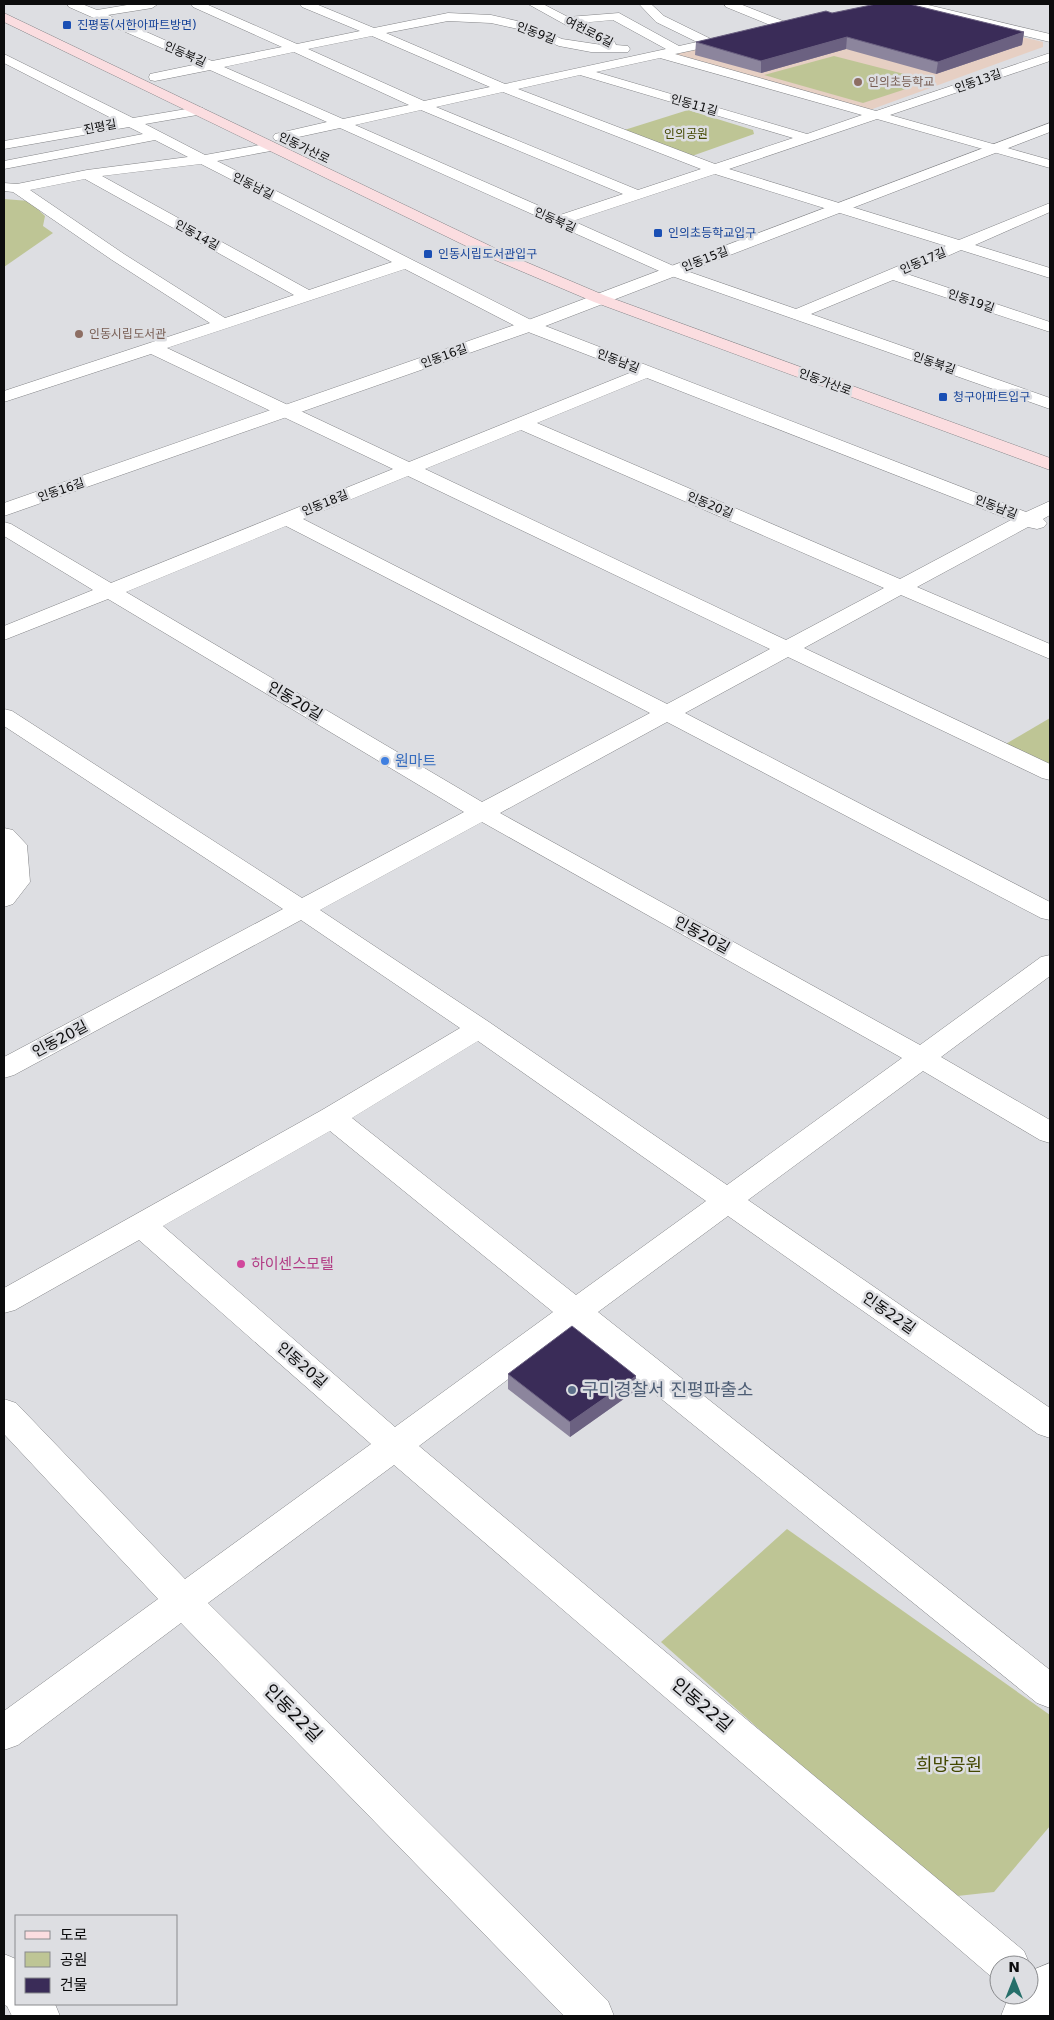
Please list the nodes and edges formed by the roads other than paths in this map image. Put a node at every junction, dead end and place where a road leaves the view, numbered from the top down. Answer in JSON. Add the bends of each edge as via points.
{"nodes":[{"id":1,"x":73,"y":4,"type":"edge"},
{"id":2,"x":152,"y":4,"type":"edge"},
{"id":3,"x":197,"y":4,"type":"edge"},
{"id":4,"x":306,"y":4,"type":"edge"},
{"id":5,"x":534,"y":4,"type":"edge"},
{"id":6,"x":646,"y":4,"type":"edge"},
{"id":7,"x":730,"y":4,"type":"edge"},
{"id":8,"x":910,"y":4,"type":"edge"},
{"id":9,"x":4,"y":5,"type":"edge"},
{"id":10,"x":430,"y":10,"type":"dead end"},
{"id":11,"x":95,"y":14,"type":"junction"},
{"id":12,"x":4,"y":17,"type":"edge"},
{"id":13,"x":448,"y":17,"type":"junction"},
{"id":14,"x":568,"y":22,"type":"junction"},
{"id":15,"x":765,"y":31,"type":"edge"},
{"id":16,"x":374,"y":34,"type":"junction"},
{"id":17,"x":746,"y":35,"type":"edge"},
{"id":18,"x":1050,"y":38,"type":"edge"},
{"id":19,"x":709,"y":43,"type":"junction"},
{"id":20,"x":296,"y":48,"type":"junction"},
{"id":21,"x":624,"y":49,"type":"junction"},
{"id":22,"x":678,"y":50,"type":"junction"},
{"id":23,"x":660,"y":54,"type":"junction"},
{"id":24,"x":646,"y":57,"type":"junction"},
{"id":25,"x":1050,"y":57,"type":"edge"},
{"id":26,"x":4,"y":58,"type":"edge"},
{"id":27,"x":212,"y":66,"type":"junction"},
{"id":28,"x":580,"y":71,"type":"junction"},
{"id":29,"x":155,"y":77,"type":"junction"},
{"id":30,"x":504,"y":88,"type":"junction"},
{"id":31,"x":423,"y":106,"type":"junction"},
{"id":32,"x":198,"y":111,"type":"junction"},
{"id":33,"x":878,"y":115,"type":"junction"},
{"id":34,"x":127,"y":122,"type":"junction"},
{"id":35,"x":340,"y":124,"type":"junction"},
{"id":36,"x":1050,"y":127,"type":"edge"},
{"id":37,"x":156,"y":136,"type":"junction"},
{"id":38,"x":808,"y":138,"type":"junction"},
{"id":39,"x":275,"y":142,"type":"junction"},
{"id":40,"x":4,"y":145,"type":"edge"},
{"id":41,"x":996,"y":148,"type":"junction"},
{"id":42,"x":202,"y":160,"type":"junction"},
{"id":43,"x":1050,"y":164,"type":"edge"},
{"id":44,"x":4,"y":165,"type":"edge"},
{"id":45,"x":715,"y":169,"type":"junction"},
{"id":46,"x":87,"y":174,"type":"junction"},
{"id":47,"x":10,"y":187,"type":"edge"},
{"id":48,"x":638,"y":195,"type":"junction"},
{"id":49,"x":1050,"y":207,"type":"edge"},
{"id":50,"x":838,"y":208,"type":"junction"},
{"id":51,"x":1028,"y":216,"type":"junction"},
{"id":52,"x":558,"y":222,"type":"junction"},
{"id":53,"x":1050,"y":223,"type":"edge"},
{"id":54,"x":961,"y":245,"type":"junction"},
{"id":55,"x":406,"y":263,"type":"junction"},
{"id":56,"x":672,"y":271,"type":"junction"},
{"id":57,"x":1050,"y":273,"type":"edge"},
{"id":58,"x":892,"y":274,"type":"junction"},
{"id":59,"x":308,"y":296,"type":"junction"},
{"id":60,"x":600,"y":299,"type":"junction"},
{"id":61,"x":796,"y":315,"type":"junction"},
{"id":62,"x":224,"y":324,"type":"junction"},
{"id":63,"x":529,"y":326,"type":"junction"},
{"id":64,"x":1050,"y":327,"type":"edge"},
{"id":65,"x":151,"y":347,"type":"junction"},
{"id":66,"x":647,"y":372,"type":"junction"},
{"id":67,"x":4,"y":396,"type":"edge"},
{"id":68,"x":1050,"y":404,"type":"edge"},
{"id":69,"x":288,"y":412,"type":"junction"},
{"id":70,"x":521,"y":423,"type":"junction"},
{"id":71,"x":1050,"y":464,"type":"edge"},
{"id":72,"x":409,"y":468,"type":"junction"},
{"id":73,"x":1050,"y":507,"type":"edge"},
{"id":74,"x":4,"y":510,"type":"edge"},
{"id":75,"x":286,"y":518,"type":"junction"},
{"id":76,"x":1026,"y":518,"type":"junction"},
{"id":77,"x":4,"y":528,"type":"edge"},
{"id":78,"x":1050,"y":528,"type":"edge"},
{"id":79,"x":900,"y":586,"type":"junction"},
{"id":80,"x":108,"y":591,"type":"junction"},
{"id":81,"x":4,"y":634,"type":"edge"},
{"id":82,"x":787,"y":647,"type":"junction"},
{"id":83,"x":1050,"y":652,"type":"edge"},
{"id":84,"x":666,"y":712,"type":"junction"},
{"id":85,"x":4,"y":716,"type":"edge"},
{"id":86,"x":1050,"y":773,"type":"edge"},
{"id":87,"x":482,"y":812,"type":"junction"},
{"id":88,"x":4,"y":835,"type":"edge"},
{"id":89,"x":4,"y":899,"type":"edge"},
{"id":90,"x":301,"y":909,"type":"junction"},
{"id":91,"x":1050,"y":912,"type":"edge"},
{"id":92,"x":1050,"y":963,"type":"edge"},
{"id":93,"x":479,"y":1028,"type":"junction"},
{"id":94,"x":922,"y":1058,"type":"junction"},
{"id":95,"x":4,"y":1069,"type":"edge"},
{"id":96,"x":332,"y":1117,"type":"junction"},
{"id":97,"x":1050,"y":1133,"type":"edge"},
{"id":98,"x":728,"y":1200,"type":"junction"},
{"id":99,"x":142,"y":1225,"type":"junction"},
{"id":100,"x":4,"y":1302,"type":"edge"},
{"id":101,"x":576,"y":1312,"type":"junction"},
{"id":102,"x":4,"y":1412,"type":"edge"},
{"id":103,"x":1050,"y":1425,"type":"edge"},
{"id":104,"x":395,"y":1446,"type":"junction"},
{"id":105,"x":183,"y":1602,"type":"junction"},
{"id":106,"x":1050,"y":1692,"type":"edge"},
{"id":107,"x":4,"y":1733,"type":"edge"},
{"id":108,"x":997,"y":1955,"type":"edge"},
{"id":109,"x":4,"y":1974,"type":"edge"},
{"id":110,"x":15,"y":1988,"type":"edge"},
{"id":111,"x":29,"y":2005,"type":"edge"},
{"id":112,"x":38,"y":2016,"type":"edge"},
{"id":113,"x":593,"y":2016,"type":"edge"}],
"edges":[{"from":1,"to":11,"type":"street","name":"인동북길"},
{"from":2,"to":11,"type":"street"},
{"from":3,"to":20,"type":"street"},
{"from":4,"to":16,"type":"street"},
{"from":5,"to":14,"type":"street","name":"여헌로6길"},
{"from":6,"to":19,"type":"street","via":[[660,19]]},
{"from":7,"to":15,"type":"street","via":[[788,25]]},
{"from":8,"to":18,"type":"street"},
{"from":9,"to":29,"type":"main road","name":"인동가산로"},
{"from":10,"to":13,"type":"street","name":"인동9길"},
{"from":11,"to":27,"type":"street","name":"인동북길"},
{"from":12,"to":32,"type":"main road","name":"인동가산로"},
{"from":13,"to":16,"type":"street","name":"인동9길"},
{"from":13,"to":21,"type":"street","name":"인동9길","via":[[491,19],[522,26],[559,42],[591,48]]},
{"from":14,"to":21,"type":"street","name":"여헌로6길"},
{"from":14,"to":22,"type":"street","via":[[615,16]]},
{"from":16,"to":20,"type":"street","name":"인동9길"},
{"from":16,"to":30,"type":"street"},
{"from":17,"to":19,"type":"street","name":"인동11길"},
{"from":19,"to":22,"type":"street","name":"인동11길"},
{"from":20,"to":27,"type":"street","name":"인동9길"},
{"from":20,"to":31,"type":"street"},
{"from":21,"to":24,"type":"street","name":"여헌로6길"},
{"from":22,"to":23,"type":"street","name":"인동11길"},
{"from":23,"to":24,"type":"street","name":"인동11길"},
{"from":23,"to":33,"type":"street","name":"인동11길"},
{"from":24,"to":28,"type":"street","name":"인동11길"},
{"from":25,"to":33,"type":"street","name":"인동13길"},
{"from":26,"to":34,"type":"street","name":"인동남길"},
{"from":27,"to":29,"type":"street","name":"인동9길"},
{"from":27,"to":35,"type":"street","name":"인동북길"},
{"from":28,"to":30,"type":"street","name":"인동11길"},
{"from":28,"to":38,"type":"street","name":"인동11길"},
{"from":29,"to":39,"type":"main road","name":"인동가산로"},
{"from":30,"to":31,"type":"street","name":"인동11길"},
{"from":30,"to":45,"type":"street"},
{"from":31,"to":35,"type":"street","name":"인동11길"},
{"from":31,"to":48,"type":"street"},
{"from":32,"to":34,"type":"street","name":"진평길"},
{"from":32,"to":39,"type":"main road","name":"인동가산로"},
{"from":33,"to":38,"type":"street","name":"인동13길"},
{"from":33,"to":41,"type":"street"},
{"from":34,"to":37,"type":"street","name":"인동남길"},
{"from":34,"to":40,"type":"street","name":"진평길"},
{"from":35,"to":39,"type":"street","name":"인동11길"},
{"from":35,"to":52,"type":"street","name":"인동북길"},
{"from":36,"to":41,"type":"street","name":"인동15길"},
{"from":37,"to":42,"type":"street","name":"인동남길"},
{"from":37,"to":44,"type":"street"},
{"from":38,"to":45,"type":"street","name":"인동13길"},
{"from":39,"to":42,"type":"street","name":"인동11길"},
{"from":39,"to":60,"type":"main road","name":"인동가산로","via":[[501,257]]},
{"from":41,"to":43,"type":"street"},
{"from":41,"to":50,"type":"street","name":"인동15길"},
{"from":42,"to":46,"type":"street"},
{"from":42,"to":55,"type":"street","name":"인동남길"},
{"from":45,"to":48,"type":"street","name":"인동13길"},
{"from":45,"to":50,"type":"street"},
{"from":46,"to":47,"type":"street"},
{"from":46,"to":59,"type":"street","name":"인동14길"},
{"from":47,"to":62,"type":"street"},
{"from":48,"to":52,"type":"street","name":"인동13길"},
{"from":49,"to":51,"type":"street","name":"인동17길"},
{"from":50,"to":54,"type":"street"},
{"from":50,"to":56,"type":"street","name":"인동15길"},
{"from":51,"to":53,"type":"street"},
{"from":51,"to":54,"type":"street","name":"인동17길"},
{"from":52,"to":56,"type":"street","name":"인동북길"},
{"from":54,"to":57,"type":"street"},
{"from":54,"to":58,"type":"street","name":"인동17길"},
{"from":55,"to":59,"type":"street"},
{"from":55,"to":63,"type":"street","name":"인동남길"},
{"from":56,"to":60,"type":"street","name":"인동15길"},
{"from":56,"to":61,"type":"street","name":"인동북길"},
{"from":58,"to":61,"type":"street","name":"인동17길"},
{"from":58,"to":64,"type":"street","name":"인동19길"},
{"from":59,"to":62,"type":"street"},
{"from":60,"to":63,"type":"street","name":"인동16길"},
{"from":60,"to":71,"type":"main road","name":"인동가산로"},
{"from":61,"to":68,"type":"street","name":"인동북길"},
{"from":62,"to":65,"type":"street"},
{"from":63,"to":66,"type":"street","name":"인동남길"},
{"from":63,"to":69,"type":"street","name":"인동16길"},
{"from":65,"to":67,"type":"street"},
{"from":65,"to":69,"type":"street"},
{"from":66,"to":70,"type":"street","name":"인동18길"},
{"from":66,"to":76,"type":"street","name":"인동남길"},
{"from":69,"to":72,"type":"street"},
{"from":69,"to":74,"type":"street","name":"인동16길"},
{"from":70,"to":72,"type":"street","name":"인동18길"},
{"from":70,"to":79,"type":"street","name":"인동20길"},
{"from":72,"to":75,"type":"street","name":"인동18길"},
{"from":72,"to":82,"type":"street"},
{"from":73,"to":76,"type":"street","name":"인동20길"},
{"from":75,"to":80,"type":"street","name":"인동18길"},
{"from":75,"to":84,"type":"street"},
{"from":76,"to":78,"type":"street","name":"인동남길"},
{"from":76,"to":79,"type":"street","name":"인동20길"},
{"from":77,"to":80,"type":"street"},
{"from":79,"to":82,"type":"street","name":"인동20길"},
{"from":79,"to":83,"type":"street","name":"인동20길"},
{"from":80,"to":81,"type":"street","name":"인동18길"},
{"from":80,"to":87,"type":"street","name":"인동20길"},
{"from":82,"to":84,"type":"street","name":"인동20길"},
{"from":82,"to":86,"type":"street"},
{"from":84,"to":87,"type":"street","name":"인동20길"},
{"from":84,"to":91,"type":"street"},
{"from":85,"to":90,"type":"street"},
{"from":87,"to":90,"type":"street","name":"인동20길"},
{"from":87,"to":94,"type":"street","name":"인동20길"},
{"from":88,"to":89,"type":"street","via":[[15,845],[17,882]]},
{"from":90,"to":93,"type":"street"},
{"from":90,"to":95,"type":"street","name":"인동20길"},
{"from":92,"to":94,"type":"street"},
{"from":93,"to":96,"type":"street"},
{"from":93,"to":98,"type":"street"},
{"from":94,"to":97,"type":"street"},
{"from":94,"to":98,"type":"street"},
{"from":96,"to":99,"type":"street"},
{"from":96,"to":101,"type":"street"},
{"from":98,"to":101,"type":"street"},
{"from":98,"to":103,"type":"street","name":"인동22길"},
{"from":99,"to":100,"type":"street"},
{"from":99,"to":104,"type":"street","name":"인동20길"},
{"from":101,"to":104,"type":"street"},
{"from":101,"to":106,"type":"street"},
{"from":102,"to":105,"type":"street"},
{"from":104,"to":105,"type":"street"},
{"from":104,"to":108,"type":"street","name":"인동22길"},
{"from":105,"to":107,"type":"street"},
{"from":105,"to":113,"type":"street","name":"인동22길"},
{"from":109,"to":110,"type":"street"},
{"from":111,"to":112,"type":"street"}]}
